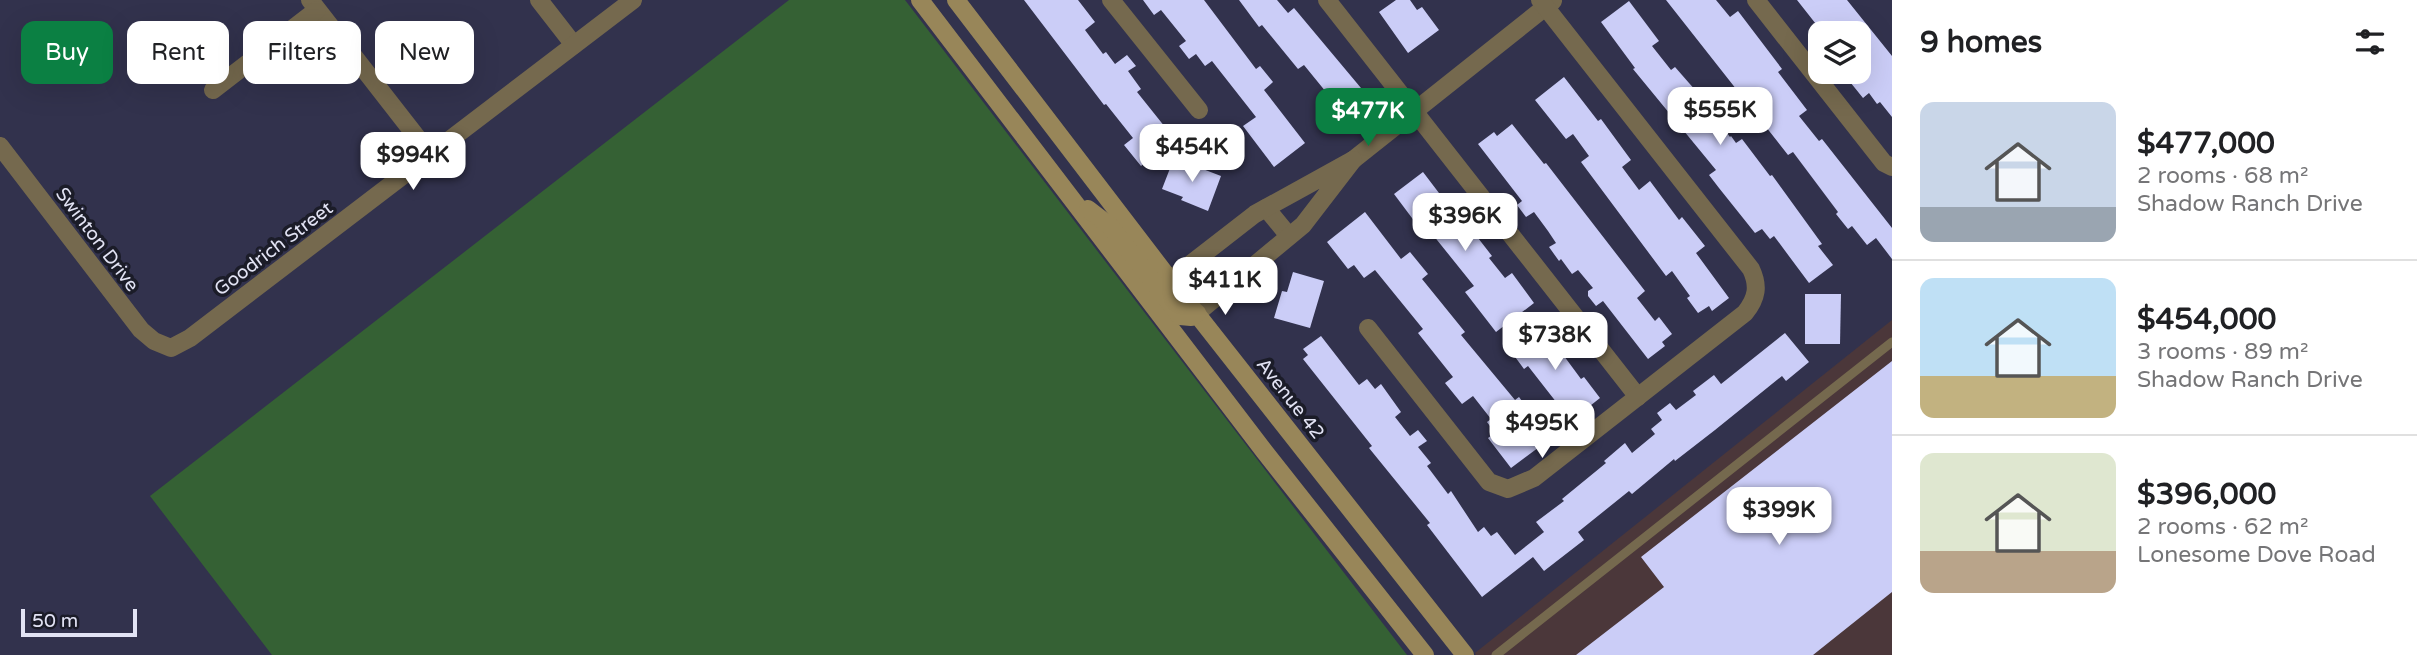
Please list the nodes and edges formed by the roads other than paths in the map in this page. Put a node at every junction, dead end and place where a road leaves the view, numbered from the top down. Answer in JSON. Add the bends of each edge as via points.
{"nodes":[{"id":1,"x":539,"y":0,"type":"edge"},
{"id":2,"x":633,"y":0,"type":"edge"},
{"id":3,"x":920,"y":0,"type":"edge"},
{"id":4,"x":956,"y":0,"type":"edge"},
{"id":5,"x":1111,"y":0,"type":"edge"},
{"id":6,"x":1327,"y":0,"type":"edge"},
{"id":7,"x":1756,"y":0,"type":"edge"},
{"id":8,"x":1547,"y":2,"type":"edge"},
{"id":9,"x":314,"y":5,"type":"edge"},
{"id":10,"x":574,"y":45,"type":"junction"},
{"id":11,"x":213,"y":90,"type":"dead end"},
{"id":12,"x":1199,"y":110,"type":"dead end"},
{"id":13,"x":1413,"y":110,"type":"junction"},
{"id":14,"x":0,"y":146,"type":"edge"},
{"id":15,"x":430,"y":154,"type":"junction"},
{"id":16,"x":1353,"y":160,"type":"junction"},
{"id":17,"x":1892,"y":167,"type":"edge"},
{"id":18,"x":1071,"y":197,"type":"junction"},
{"id":19,"x":1266,"y":208,"type":"junction"},
{"id":20,"x":1289,"y":236,"type":"junction"},
{"id":21,"x":1170,"y":280,"type":"junction"},
{"id":22,"x":1197,"y":313,"type":"junction"},
{"id":23,"x":1368,"y":328,"type":"dead end"},
{"id":24,"x":1892,"y":342,"type":"edge"},
{"id":25,"x":171,"y":348,"type":"joint"},
{"id":26,"x":1638,"y":397,"type":"junction"},
{"id":27,"x":1425,"y":655,"type":"edge"},
{"id":28,"x":1465,"y":655,"type":"edge"},
{"id":29,"x":1496,"y":655,"type":"edge"}],
"edges":[{"from":1,"to":10,"type":"street"},
{"from":2,"to":10,"type":"street","name":"Goodrich Street"},
{"from":3,"to":18,"type":"street"},
{"from":4,"to":21,"type":"street","name":"Avenue 42"},
{"from":5,"to":12,"type":"street"},
{"from":6,"to":13,"type":"street"},
{"from":7,"to":17,"type":"street","via":[[1884,163]]},
{"from":8,"to":13,"type":"street"},
{"from":8,"to":26,"type":"street","via":[[1751,269],[1757,289],[1745,313]]},
{"from":9,"to":11,"type":"street"},
{"from":9,"to":15,"type":"street"},
{"from":10,"to":15,"type":"street","name":"Goodrich Street"},
{"from":13,"to":16,"type":"street"},
{"from":13,"to":26,"type":"street"},
{"from":14,"to":25,"type":"street","name":"Swinton Drive","via":[[141,330]]},
{"from":15,"to":25,"type":"street","name":"Goodrich Street"},
{"from":16,"to":19,"type":"street"},
{"from":16,"to":20,"type":"street","via":[[1303,225]]},
{"from":18,"to":22,"type":"street","via":[[1110,226],[1180,316]]},
{"from":18,"to":27,"type":"street"},
{"from":19,"to":20,"type":"street"},
{"from":19,"to":21,"type":"street"},
{"from":20,"to":22,"type":"street"},
{"from":21,"to":22,"type":"street","name":"Avenue 42"},
{"from":22,"to":28,"type":"street","name":"Avenue 42"},
{"from":23,"to":26,"type":"street","via":[[1489,482],[1508,489],[1534,478]]},
{"from":24,"to":29,"type":"lane"}]}
